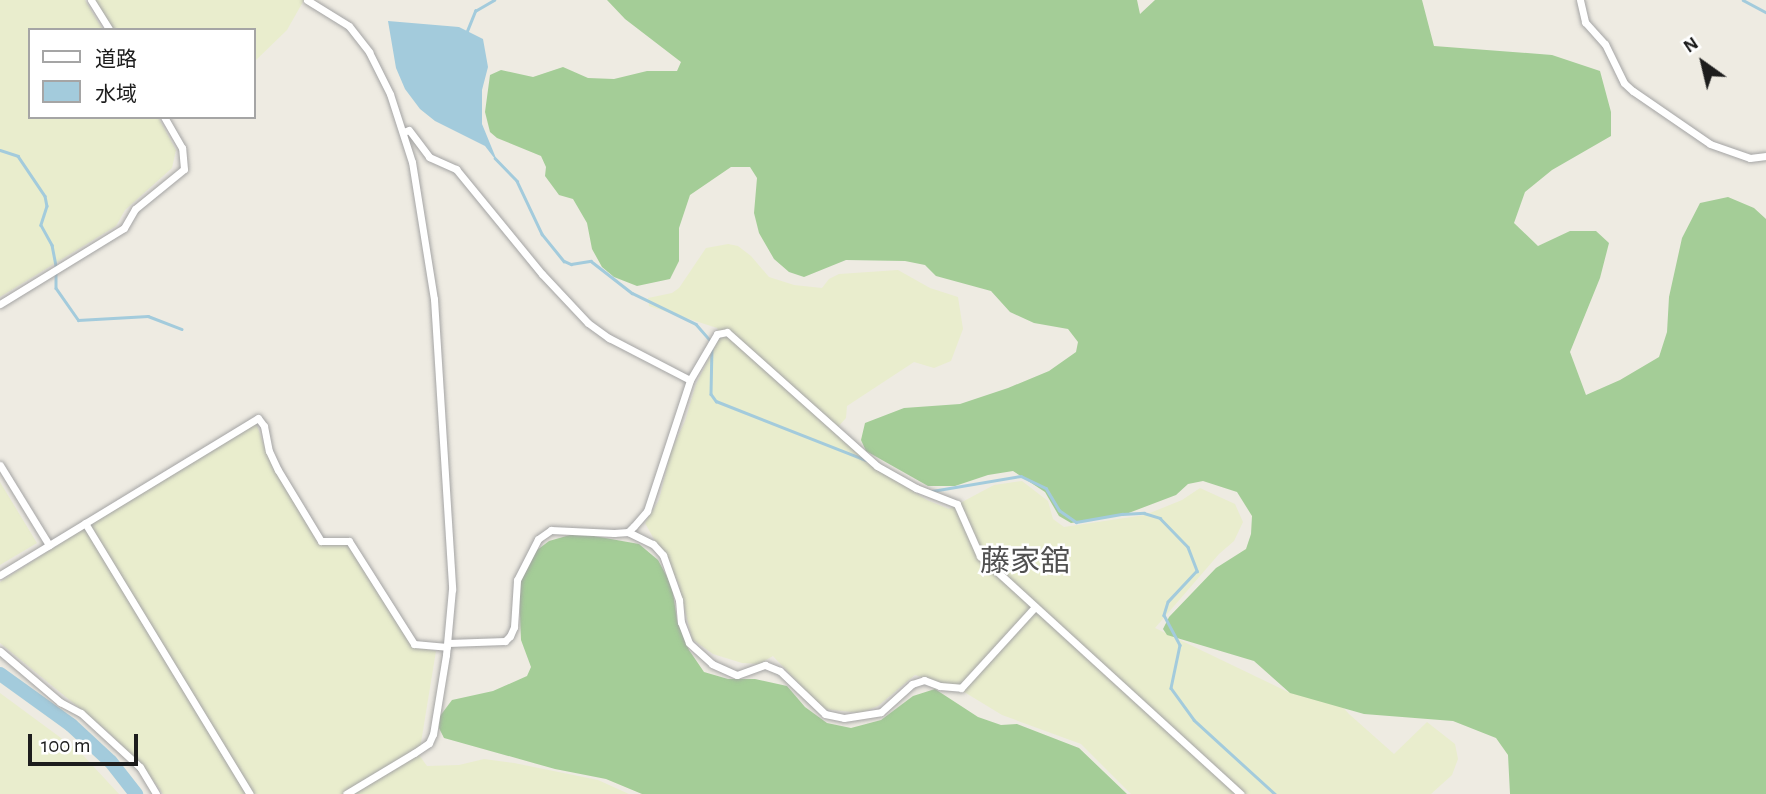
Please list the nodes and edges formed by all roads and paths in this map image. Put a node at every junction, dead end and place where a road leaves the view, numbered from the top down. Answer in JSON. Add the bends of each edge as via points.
{"nodes":[{"id":1,"x":91,"y":0,"type":"edge"},
{"id":2,"x":307,"y":0,"type":"edge"},
{"id":3,"x":1580,"y":0,"type":"edge"},
{"id":4,"x":109,"y":28,"type":"edge"},
{"id":5,"x":165,"y":119,"type":"edge"},
{"id":6,"x":403,"y":132,"type":"junction"},
{"id":7,"x":1766,"y":156,"type":"edge"},
{"id":8,"x":0,"y":304,"type":"edge"},
{"id":9,"x":690,"y":380,"type":"junction"},
{"id":10,"x":0,"y":465,"type":"edge"},
{"id":11,"x":85,"y":523,"type":"junction"},
{"id":12,"x":628,"y":532,"type":"junction"},
{"id":13,"x":49,"y":545,"type":"junction"},
{"id":14,"x":0,"y":575,"type":"edge"},
{"id":15,"x":1034,"y":608,"type":"junction"},
{"id":16,"x":447,"y":645,"type":"junction"},
{"id":17,"x":0,"y":651,"type":"edge"},
{"id":18,"x":156,"y":794,"type":"edge"},
{"id":19,"x":250,"y":794,"type":"edge"},
{"id":20,"x":346,"y":794,"type":"edge"},
{"id":21,"x":1241,"y":794,"type":"edge"}],
"edges":[{"from":1,"to":4,"type":"street"},
{"from":2,"to":6,"type":"street","via":[[349,26],[369,52]]},
{"from":3,"to":7,"type":"street","via":[[1585,22],[1605,44],[1624,83],[1633,91],[1710,144],[1750,158]]},
{"from":5,"to":8,"type":"street","via":[[182,148],[184,169],[135,209],[124,228]]},
{"from":6,"to":9,"type":"street","via":[[409,130],[429,157],[456,169],[588,323]]},
{"from":6,"to":16,"type":"street","via":[[424,226],[437,333],[452,589]]},
{"from":9,"to":12,"type":"street","via":[[647,510]]},
{"from":9,"to":15,"type":"street","via":[[717,334],[727,332],[877,466],[957,504],[980,556]]},
{"from":10,"to":13,"type":"street"},
{"from":11,"to":13,"type":"street"},
{"from":11,"to":16,"type":"street","via":[[258,418],[278,470],[320,541],[349,541],[414,644]]},
{"from":11,"to":19,"type":"street"},
{"from":12,"to":15,"type":"street","via":[[653,544],[663,555],[688,643],[712,664],[737,675],[765,665],[780,671],[825,714],[844,718],[881,712],[912,684],[924,680],[961,688]]},
{"from":12,"to":16,"type":"street","via":[[551,530],[538,539],[517,580],[510,636],[505,641]]},
{"from":13,"to":14,"type":"street"},
{"from":15,"to":21,"type":"street"},
{"from":16,"to":20,"type":"street","via":[[429,743]]},
{"from":17,"to":18,"type":"street","via":[[60,702],[80,713],[140,768]]}]}
